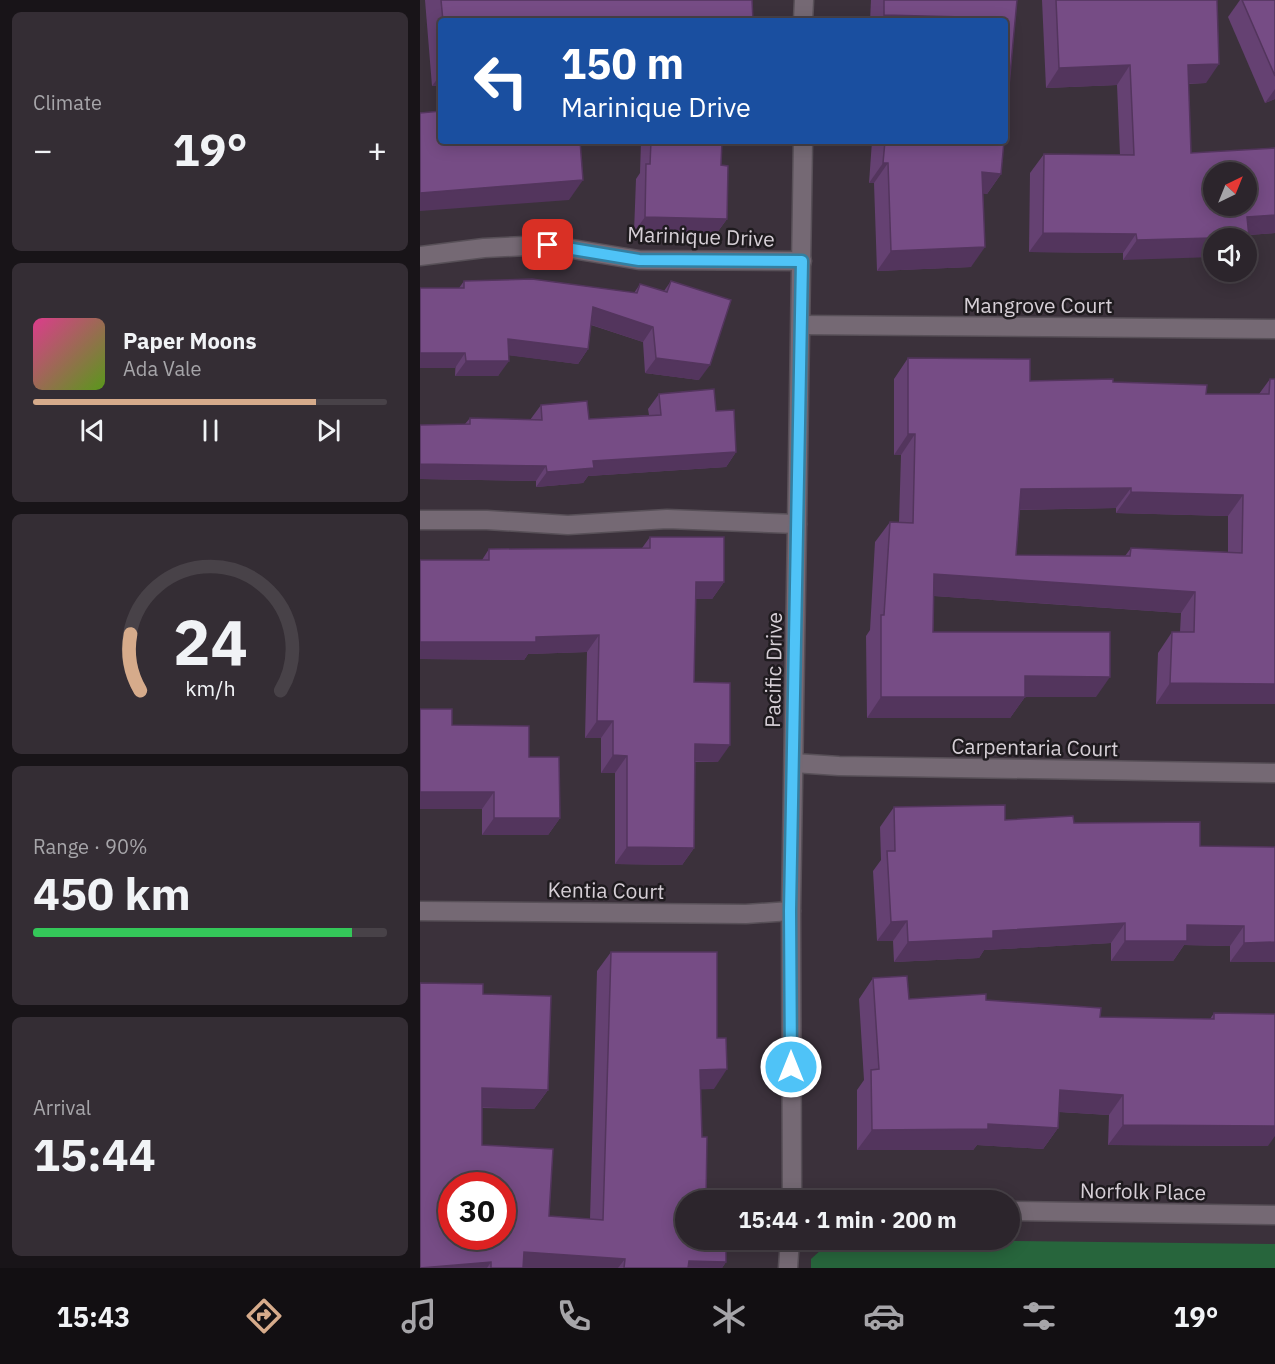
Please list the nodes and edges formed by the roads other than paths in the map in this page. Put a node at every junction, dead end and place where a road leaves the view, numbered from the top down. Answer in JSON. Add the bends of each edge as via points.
{"nodes":[{"id":1,"x":804,"y":0,"type":"edge"},
{"id":2,"x":803,"y":18,"type":"edge"},
{"id":3,"x":802,"y":144,"type":"edge"},
{"id":4,"x":420,"y":256,"type":"edge"},
{"id":5,"x":802,"y":261,"type":"junction"},
{"id":6,"x":801,"y":325,"type":"junction"},
{"id":7,"x":1275,"y":329,"type":"edge"},
{"id":8,"x":420,"y":520,"type":"edge"},
{"id":9,"x":797,"y":524,"type":"junction"},
{"id":10,"x":794,"y":763,"type":"junction"},
{"id":11,"x":1275,"y":773,"type":"edge"},
{"id":12,"x":420,"y":911,"type":"edge"},
{"id":13,"x":790,"y":911,"type":"junction"},
{"id":14,"x":792,"y":1190,"type":"edge"},
{"id":15,"x":1020,"y":1211,"type":"edge"},
{"id":16,"x":1275,"y":1215,"type":"edge"},
{"id":17,"x":789,"y":1250,"type":"edge"},
{"id":18,"x":788,"y":1268,"type":"edge"}],
"edges":[{"from":1,"to":2,"type":"street"},
{"from":3,"to":5,"type":"street","name":"Pacific Drive"},
{"from":4,"to":5,"type":"street","name":"Marinique Drive","via":[[548,245],[639,260]]},
{"from":5,"to":6,"type":"street","name":"Pacific Drive"},
{"from":6,"to":7,"type":"street","name":"Mangrove Court"},
{"from":6,"to":9,"type":"street","name":"Pacific Drive"},
{"from":8,"to":9,"type":"street","via":[[568,525],[667,519]]},
{"from":9,"to":10,"type":"street","name":"Pacific Drive"},
{"from":10,"to":11,"type":"street","name":"Carpentaria Court"},
{"from":10,"to":13,"type":"street","name":"Pacific Drive"},
{"from":12,"to":13,"type":"street","name":"Kentia Court"},
{"from":13,"to":14,"type":"street","name":"Pacific Drive"},
{"from":15,"to":16,"type":"street","name":"Norfolk Place"},
{"from":17,"to":18,"type":"street"}]}
